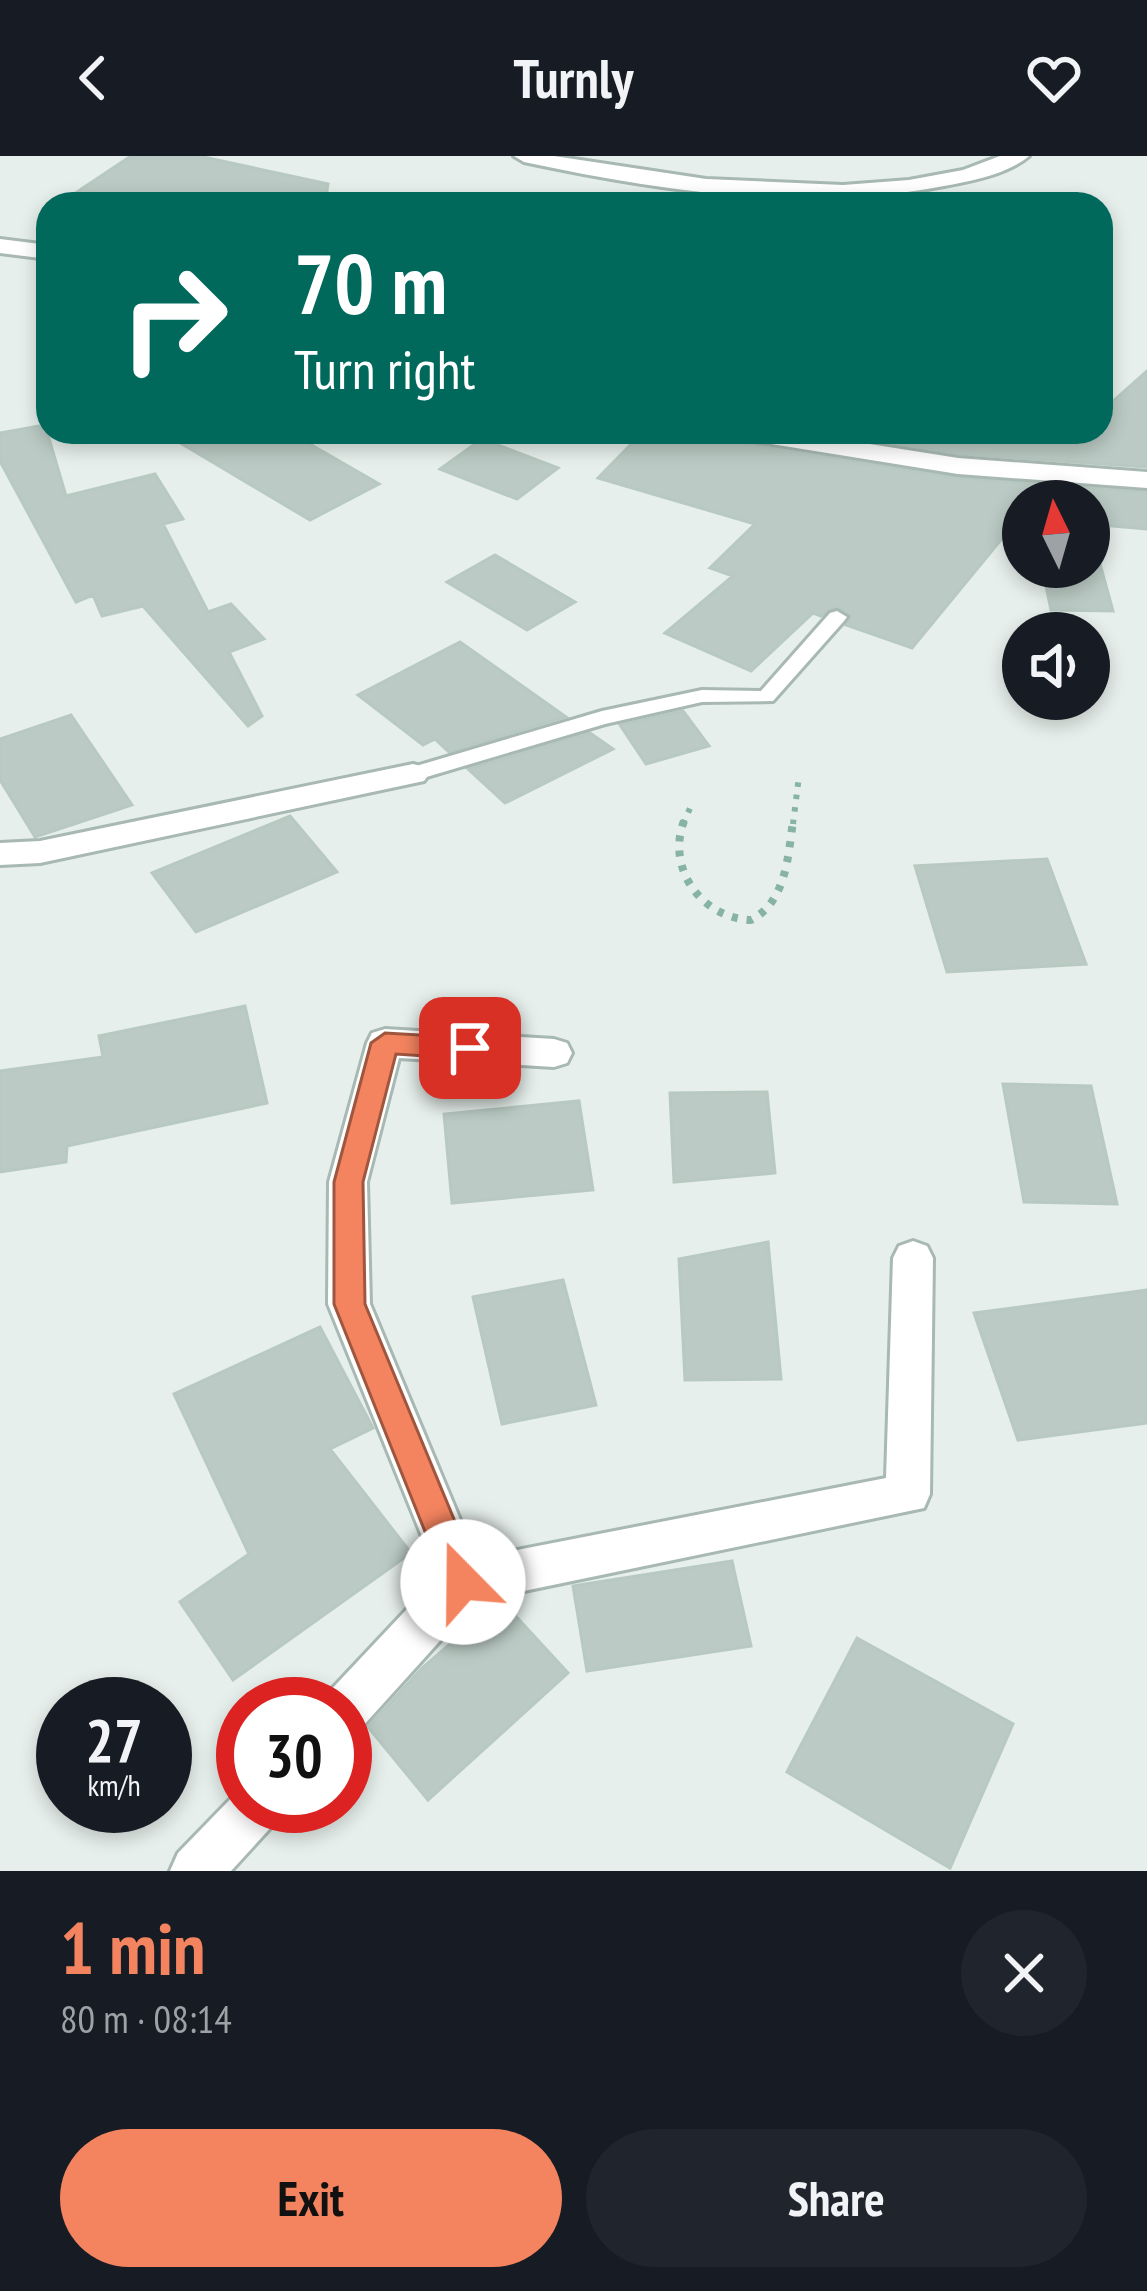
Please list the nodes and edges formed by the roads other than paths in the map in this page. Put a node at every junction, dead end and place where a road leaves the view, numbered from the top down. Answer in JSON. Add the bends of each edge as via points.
{"nodes":[{"id":1,"x":1019,"y":156,"type":"edge"},
{"id":2,"x":534,"y":157,"type":"edge"},
{"id":3,"x":0,"y":246,"type":"edge"},
{"id":4,"x":36,"y":250,"type":"edge"},
{"id":5,"x":821,"y":444,"type":"edge"},
{"id":6,"x":1147,"y":480,"type":"edge"},
{"id":7,"x":837,"y":617,"type":"dead end"},
{"id":8,"x":413,"y":774,"type":"joint"},
{"id":9,"x":0,"y":854,"type":"edge"},
{"id":10,"x":554,"y":1053,"type":"dead end"},
{"id":11,"x":913,"y":1258,"type":"dead end"},
{"id":12,"x":463,"y":1582,"type":"junction"},
{"id":13,"x":372,"y":1681,"type":"edge"},
{"id":14,"x":231,"y":1833,"type":"edge"},
{"id":15,"x":196,"y":1871,"type":"edge"}],
"edges":[{"from":1,"to":2,"type":"street","via":[[928,185],[840,189],[716,185]]},
{"from":3,"to":4,"type":"street"},
{"from":5,"to":6,"type":"street","via":[[958,466]]},
{"from":7,"to":8,"type":"lane","via":[[766,697],[702,696]]},
{"from":8,"to":9,"type":"street"},
{"from":10,"to":12,"type":"street","via":[[385,1043],[349,1182],[349,1304]]},
{"from":11,"to":12,"type":"street","via":[[908,1495]]},
{"from":12,"to":13,"type":"street"},
{"from":14,"to":15,"type":"street"}]}
